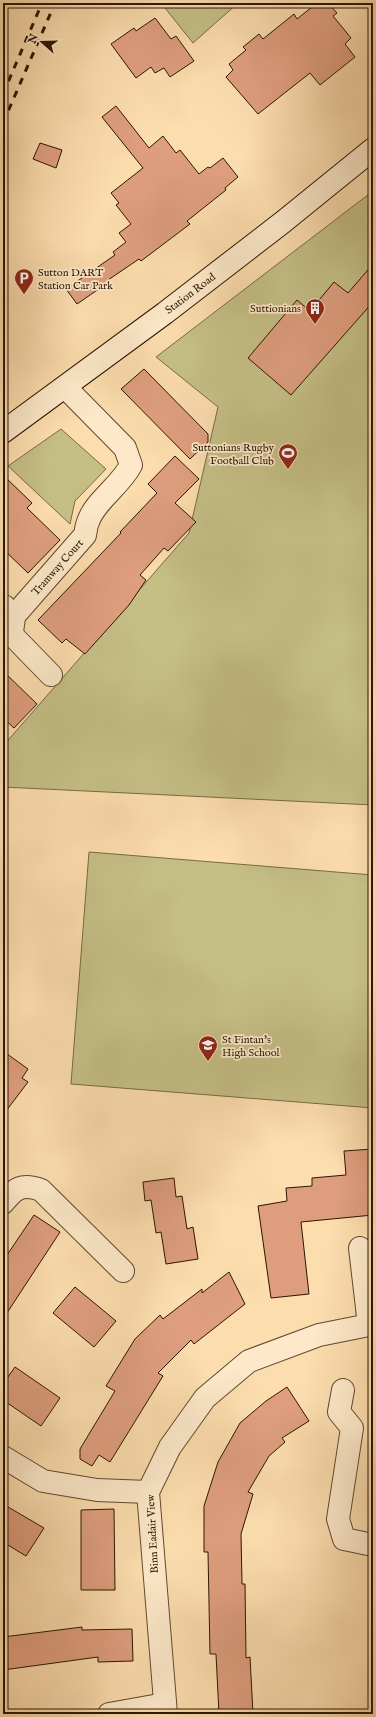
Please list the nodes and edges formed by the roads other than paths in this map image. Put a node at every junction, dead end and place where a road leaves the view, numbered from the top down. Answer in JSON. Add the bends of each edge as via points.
{"nodes":[{"id":1,"x":373,"y":149,"type":"edge"},
{"id":2,"x":64,"y":387,"type":"junction"},
{"id":3,"x":3,"y":432,"type":"edge"},
{"id":4,"x":8,"y":610,"type":"edge"},
{"id":5,"x":51,"y":675,"type":"dead end"},
{"id":6,"x":3,"y":1203,"type":"edge"},
{"id":7,"x":360,"y":1248,"type":"dead end"},
{"id":8,"x":123,"y":1271,"type":"dead end"},
{"id":9,"x":371,"y":1325,"type":"edge"},
{"id":10,"x":343,"y":1390,"type":"dead end"},
{"id":11,"x":3,"y":1457,"type":"edge"},
{"id":12,"x":148,"y":1492,"type":"junction"},
{"id":13,"x":373,"y":1546,"type":"edge"},
{"id":14,"x":165,"y":1709,"type":"edge"},
{"id":15,"x":109,"y":1714,"type":"edge"}],
"edges":[{"from":1,"to":2,"type":"street","name":"Station Road","via":[[212,277]]},
{"from":2,"to":3,"type":"street","name":"Station Road"},
{"from":2,"to":4,"type":"street","name":"Tramway Court","via":[[125,448],[131,465],[127,474],[94,511],[85,535]]},
{"from":4,"to":5,"type":"street","name":"Tramway Court","via":[[14,622],[11,631],[13,636]]},
{"from":6,"to":8,"type":"street","via":[[20,1187],[30,1186],[41,1190]]},
{"from":7,"to":9,"type":"street"},
{"from":9,"to":12,"type":"street","name":"Binn Eadair View","via":[[319,1335],[249,1361],[205,1398],[170,1447]]},
{"from":10,"to":13,"type":"street","via":[[339,1412],[352,1428],[338,1519],[344,1539]]},
{"from":11,"to":12,"type":"street","via":[[43,1481],[97,1490]]},
{"from":12,"to":14,"type":"street","name":"Binn Eadair View"},
{"from":14,"to":15,"type":"street","name":"Binn Eadair View"}]}
